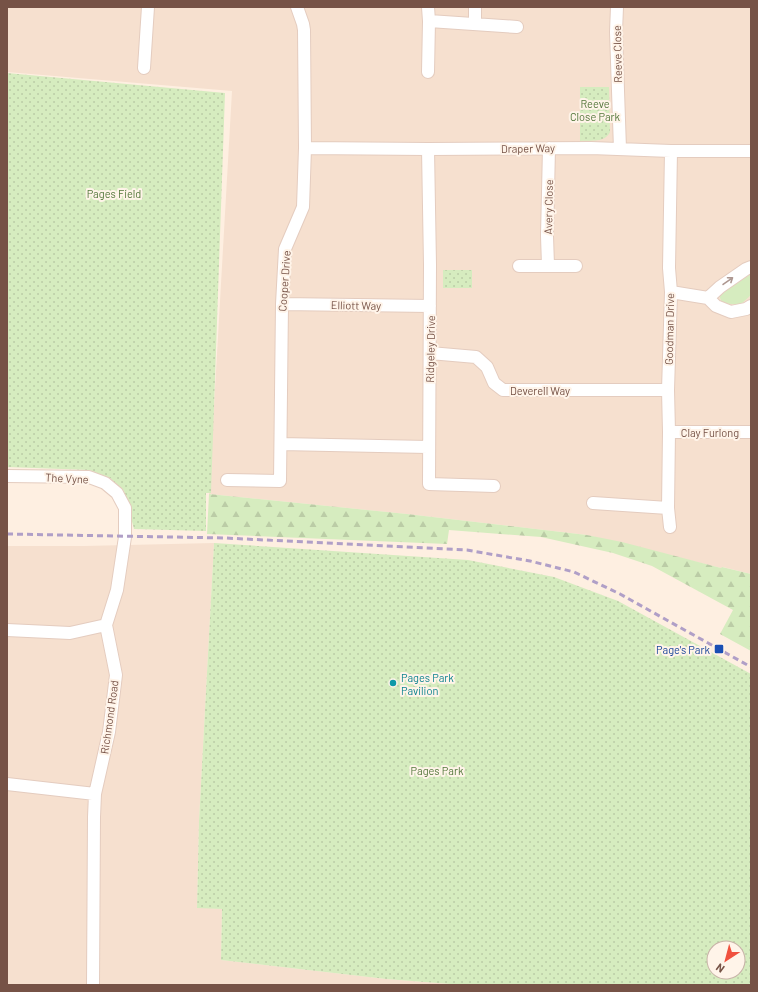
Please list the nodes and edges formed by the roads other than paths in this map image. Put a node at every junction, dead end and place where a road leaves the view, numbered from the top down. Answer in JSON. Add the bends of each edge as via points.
{"nodes":[{"id":1,"x":148,"y":7,"type":"edge"},
{"id":2,"x":297,"y":7,"type":"edge"},
{"id":3,"x":428,"y":7,"type":"edge"},
{"id":4,"x":475,"y":7,"type":"edge"},
{"id":5,"x":617,"y":7,"type":"edge"},
{"id":6,"x":429,"y":21,"type":"junction"},
{"id":7,"x":475,"y":23,"type":"junction"},
{"id":8,"x":517,"y":27,"type":"dead end"},
{"id":9,"x":144,"y":68,"type":"dead end"},
{"id":10,"x":428,"y":72,"type":"dead end"},
{"id":11,"x":304,"y":148,"type":"junction"},
{"id":12,"x":549,"y":148,"type":"junction"},
{"id":13,"x":428,"y":149,"type":"junction"},
{"id":14,"x":620,"y":149,"type":"junction"},
{"id":15,"x":671,"y":151,"type":"junction"},
{"id":16,"x":751,"y":152,"type":"edge"},
{"id":17,"x":548,"y":265,"type":"junction"},
{"id":18,"x":519,"y":266,"type":"dead end"},
{"id":19,"x":576,"y":266,"type":"dead end"},
{"id":20,"x":751,"y":267,"type":"edge"},
{"id":21,"x":671,"y":292,"type":"junction"},
{"id":22,"x":708,"y":298,"type":"junction"},
{"id":23,"x":282,"y":304,"type":"junction"},
{"id":24,"x":430,"y":306,"type":"junction"},
{"id":25,"x":751,"y":306,"type":"edge"},
{"id":26,"x":430,"y":353,"type":"junction"},
{"id":27,"x":668,"y":390,"type":"junction"},
{"id":28,"x":669,"y":432,"type":"junction"},
{"id":29,"x":751,"y":432,"type":"edge"},
{"id":30,"x":281,"y":444,"type":"junction"},
{"id":31,"x":428,"y":447,"type":"junction"},
{"id":32,"x":7,"y":476,"type":"edge"},
{"id":33,"x":227,"y":480,"type":"dead end"},
{"id":34,"x":494,"y":486,"type":"dead end"},
{"id":35,"x":593,"y":503,"type":"dead end"},
{"id":36,"x":668,"y":508,"type":"junction"},
{"id":37,"x":670,"y":527,"type":"dead end"},
{"id":38,"x":120,"y":569,"type":"joint"},
{"id":39,"x":106,"y":625,"type":"junction"},
{"id":40,"x":7,"y":630,"type":"edge"},
{"id":41,"x":7,"y":784,"type":"edge"},
{"id":42,"x":96,"y":794,"type":"junction"},
{"id":43,"x":93,"y":985,"type":"edge"}],
"edges":[{"from":1,"to":9,"type":"street"},
{"from":2,"to":11,"type":"street","name":"Cooper Drive","via":[[303,24]]},
{"from":3,"to":6,"type":"street"},
{"from":4,"to":7,"type":"street"},
{"from":5,"to":14,"type":"street","name":"Reeve Close"},
{"from":6,"to":7,"type":"street"},
{"from":6,"to":10,"type":"street"},
{"from":7,"to":8,"type":"street"},
{"from":11,"to":13,"type":"street","name":"Draper Way"},
{"from":11,"to":23,"type":"street","name":"Cooper Drive","via":[[303,207],[285,249]]},
{"from":12,"to":13,"type":"street","name":"Draper Way"},
{"from":12,"to":14,"type":"street","name":"Draper Way"},
{"from":12,"to":17,"type":"street","name":"Avery Close"},
{"from":13,"to":24,"type":"street","name":"Ridgeley Drive"},
{"from":14,"to":15,"type":"street","name":"Draper Way"},
{"from":15,"to":16,"type":"street","name":"Draper Way"},
{"from":15,"to":21,"type":"street","name":"Goodman Drive"},
{"from":17,"to":18,"type":"street"},
{"from":17,"to":19,"type":"street"},
{"from":22,"to":20,"type":"street","one_way":true},
{"from":21,"to":22,"type":"street"},
{"from":21,"to":27,"type":"street","name":"Goodman Drive"},
{"from":22,"to":25,"type":"street","via":[[716,306],[731,312]]},
{"from":23,"to":24,"type":"street","name":"Elliott Way"},
{"from":23,"to":30,"type":"street","name":"Cooper Drive"},
{"from":24,"to":26,"type":"street","name":"Ridgeley Drive"},
{"from":26,"to":27,"type":"street","name":"Deverell Way","via":[[476,357],[487,367],[494,383],[503,390]]},
{"from":26,"to":31,"type":"street","name":"Ridgeley Drive"},
{"from":27,"to":28,"type":"street","name":"Goodman Drive"},
{"from":28,"to":29,"type":"street","name":"Clay Furlong"},
{"from":28,"to":36,"type":"street","name":"Goodman Drive"},
{"from":30,"to":31,"type":"street"},
{"from":30,"to":33,"type":"street","name":"Cooper Drive","via":[[280,481]]},
{"from":31,"to":34,"type":"street","name":"Ridgeley Drive","via":[[429,484]]},
{"from":32,"to":38,"type":"street","name":"The Vyne","via":[[89,477],[105,483],[117,493],[125,508],[125,537]]},
{"from":35,"to":36,"type":"street"},
{"from":36,"to":37,"type":"street","name":"Goodman Drive"},
{"from":38,"to":39,"type":"street","name":"Richmond Road","via":[[117,590]]},
{"from":39,"to":40,"type":"street","via":[[70,633]]},
{"from":39,"to":42,"type":"street","name":"Richmond Road","via":[[116,675],[109,732]]},
{"from":41,"to":42,"type":"street"},
{"from":42,"to":43,"type":"street","name":"Richmond Road"}]}
